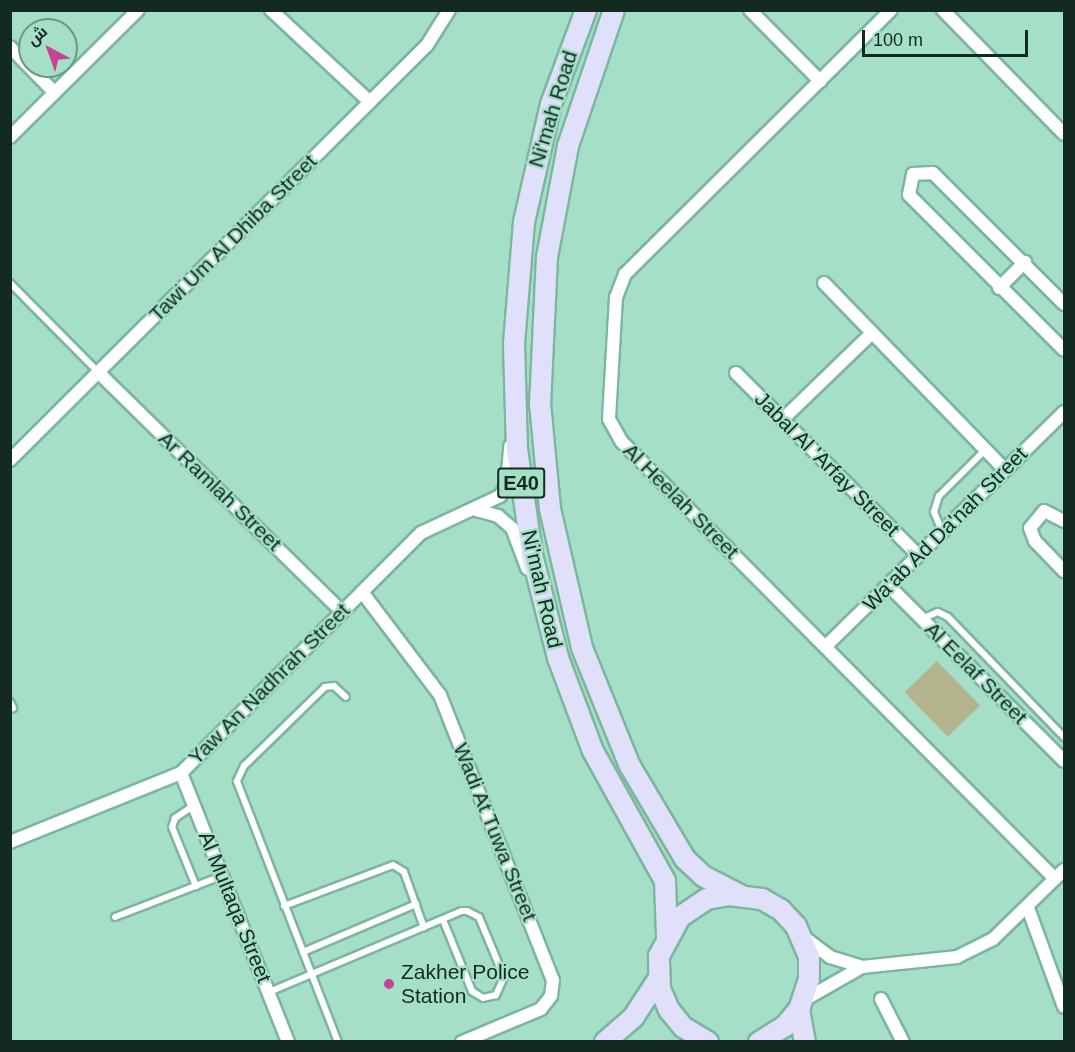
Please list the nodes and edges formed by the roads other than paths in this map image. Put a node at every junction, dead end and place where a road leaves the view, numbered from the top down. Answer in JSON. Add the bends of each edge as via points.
{"nodes":[{"id":1,"x":138,"y":10,"type":"edge"},
{"id":2,"x":271,"y":10,"type":"edge"},
{"id":3,"x":449,"y":10,"type":"edge"},
{"id":4,"x":586,"y":10,"type":"edge"},
{"id":5,"x":614,"y":10,"type":"edge"},
{"id":6,"x":750,"y":10,"type":"edge"},
{"id":7,"x":891,"y":10,"type":"edge"},
{"id":8,"x":943,"y":10,"type":"edge"},
{"id":9,"x":10,"y":47,"type":"edge"},
{"id":10,"x":820,"y":81,"type":"junction"},
{"id":11,"x":55,"y":93,"type":"junction"},
{"id":12,"x":370,"y":102,"type":"junction"},
{"id":13,"x":1065,"y":135,"type":"edge"},
{"id":14,"x":10,"y":137,"type":"edge"},
{"id":15,"x":1026,"y":262,"type":"junction"},
{"id":16,"x":10,"y":283,"type":"edge"},
{"id":17,"x":824,"y":283,"type":"dead end"},
{"id":18,"x":999,"y":288,"type":"junction"},
{"id":19,"x":1065,"y":304,"type":"edge"},
{"id":20,"x":872,"y":333,"type":"junction"},
{"id":21,"x":1065,"y":350,"type":"edge"},
{"id":22,"x":98,"y":372,"type":"junction"},
{"id":23,"x":736,"y":373,"type":"dead end"},
{"id":24,"x":514,"y":378,"type":"junction"},
{"id":25,"x":1065,"y":411,"type":"edge"},
{"id":26,"x":783,"y":419,"type":"junction"},
{"id":27,"x":985,"y":450,"type":"junction"},
{"id":28,"x":10,"y":460,"type":"edge"},
{"id":29,"x":1005,"y":470,"type":"junction"},
{"id":30,"x":474,"y":510,"type":"junction"},
{"id":31,"x":1065,"y":521,"type":"edge"},
{"id":32,"x":942,"y":531,"type":"junction"},
{"id":33,"x":918,"y":555,"type":"junction"},
{"id":34,"x":1065,"y":571,"type":"edge"},
{"id":35,"x":888,"y":585,"type":"junction"},
{"id":36,"x":362,"y":592,"type":"junction"},
{"id":37,"x":341,"y":610,"type":"junction"},
{"id":38,"x":922,"y":619,"type":"junction"},
{"id":39,"x":548,"y":624,"type":"junction"},
{"id":40,"x":826,"y":646,"type":"junction"},
{"id":41,"x":346,"y":697,"type":"dead end"},
{"id":42,"x":1065,"y":737,"type":"edge"},
{"id":43,"x":1065,"y":761,"type":"edge"},
{"id":44,"x":181,"y":773,"type":"junction"},
{"id":45,"x":194,"y":806,"type":"junction"},
{"id":46,"x":10,"y":842,"type":"edge"},
{"id":47,"x":1060,"y":874,"type":"edge"},
{"id":48,"x":222,"y":876,"type":"junction"},
{"id":49,"x":195,"y":886,"type":"junction"},
{"id":50,"x":740,"y":895,"type":"junction"},
{"id":51,"x":416,"y":904,"type":"junction"},
{"id":52,"x":284,"y":906,"type":"junction"},
{"id":53,"x":1028,"y":908,"type":"junction"},
{"id":54,"x":115,"y":917,"type":"dead end"},
{"id":55,"x":442,"y":920,"type":"junction"},
{"id":56,"x":424,"y":928,"type":"junction"},
{"id":57,"x":667,"y":936,"type":"junction"},
{"id":58,"x":802,"y":936,"type":"junction"},
{"id":59,"x":303,"y":952,"type":"junction"},
{"id":60,"x":862,"y":967,"type":"junction"},
{"id":61,"x":312,"y":974,"type":"junction"},
{"id":62,"x":658,"y":978,"type":"junction"},
{"id":63,"x":269,"y":992,"type":"junction"},
{"id":64,"x":881,"y":999,"type":"dead end"},
{"id":65,"x":801,"y":1004,"type":"junction"},
{"id":66,"x":1065,"y":1007,"type":"edge"},
{"id":67,"x":288,"y":1041,"type":"edge"},
{"id":68,"x":338,"y":1041,"type":"edge"},
{"id":69,"x":462,"y":1041,"type":"edge"},
{"id":70,"x":605,"y":1041,"type":"edge"},
{"id":71,"x":676,"y":1041,"type":"edge"},
{"id":72,"x":700,"y":1041,"type":"edge"},
{"id":73,"x":708,"y":1041,"type":"edge"},
{"id":74,"x":759,"y":1041,"type":"edge"},
{"id":75,"x":805,"y":1041,"type":"edge"},
{"id":76,"x":903,"y":1041,"type":"edge"}],
"edges":[{"from":1,"to":11,"type":"street"},
{"from":2,"to":12,"type":"street"},
{"from":3,"to":12,"type":"street","name":"Tawi Um Al Dhiba Street","via":[[427,45]]},
{"from":4,"to":24,"type":"main road","name":"Ni'mah Road","number":"E40","via":[[551,104],[531,183],[518,262]]},
{"from":5,"to":50,"type":"main road","name":"Ni'mah Road","number":"E40","via":[[571,137],[547,257],[540,391],[550,509],[582,648],[630,766],[685,859],[703,876]]},
{"from":6,"to":10,"type":"street"},
{"from":7,"to":10,"type":"street","name":"Al Heelah Street"},
{"from":8,"to":13,"type":"street"},
{"from":9,"to":11,"type":"street"},
{"from":10,"to":40,"type":"street","name":"Al Heelah Street","via":[[625,274],[616,297],[607,405],[612,428],[622,442]]},
{"from":11,"to":14,"type":"street"},
{"from":12,"to":22,"type":"street","name":"Tawi Um Al Dhiba Street"},
{"from":15,"to":18,"type":"street"},
{"from":15,"to":18,"type":"street","via":[[933,173],[913,174],[909,195]]},
{"from":15,"to":19,"type":"street"},
{"from":16,"to":22,"type":"lane"},
{"from":17,"to":20,"type":"street"},
{"from":18,"to":21,"type":"street"},
{"from":20,"to":26,"type":"street"},
{"from":20,"to":27,"type":"street"},
{"from":22,"to":28,"type":"street","name":"Tawi Um Al Dhiba Street"},
{"from":22,"to":37,"type":"street","name":"Ar Ramlah Street"},
{"from":23,"to":26,"type":"street","name":"Jabal Al 'Arfay Street"},
{"from":24,"to":30,"type":"street","name":"Yaw An Nadhrah Street","via":[[507,484],[491,504]]},
{"from":24,"to":39,"type":"main road","name":"Ni'mah Road","number":"E40","via":[[521,485]]},
{"from":25,"to":29,"type":"street","name":"Wa'ab Ad Da'nah Street"},
{"from":26,"to":33,"type":"street","name":"Jabal Al 'Arfay Street"},
{"from":27,"to":29,"type":"street"},
{"from":27,"to":32,"type":"lane","via":[[935,504]]},
{"from":29,"to":32,"type":"street","name":"Wa'ab Ad Da'nah Street"},
{"from":30,"to":36,"type":"street","name":"Yaw An Nadhrah Street","via":[[421,533]]},
{"from":30,"to":39,"type":"street","via":[[498,516],[512,528]]},
{"from":31,"to":34,"type":"street","via":[[1044,511],[1030,528],[1035,541]]},
{"from":32,"to":33,"type":"street","name":"Wa'ab Ad Da'nah Street"},
{"from":33,"to":35,"type":"street","name":"Wa'ab Ad Da'nah Street"},
{"from":35,"to":38,"type":"street","name":"Al Eelaf Street"},
{"from":35,"to":40,"type":"street","name":"Wa'ab Ad Da'nah Street"},
{"from":36,"to":37,"type":"street","name":"Yaw An Nadhrah Street"},
{"from":36,"to":69,"type":"street","name":"Wadi At Tuwa Street","via":[[440,695],[553,980],[551,996],[541,1009]]},
{"from":37,"to":44,"type":"street","name":"Yaw An Nadhrah Street"},
{"from":38,"to":42,"type":"lane","via":[[938,612],[948,617]]},
{"from":38,"to":43,"type":"street","name":"Al Eelaf Street"},
{"from":39,"to":57,"type":"main road","name":"Ni'mah Road","number":"E40","via":[[593,751],[665,881]]},
{"from":40,"to":47,"type":"street","name":"Al Heelah Street"},
{"from":41,"to":52,"type":"lane","via":[[334,686],[325,687],[239,773],[238,786]]},
{"from":44,"to":45,"type":"street","name":"Al Multaqa Street"},
{"from":44,"to":46,"type":"street","name":"Yaw An Nadhrah Street"},
{"from":45,"to":48,"type":"street","name":"Al Multaqa Street"},
{"from":45,"to":49,"type":"lane","via":[[175,818],[172,827]]},
{"from":47,"to":53,"type":"street"},
{"from":48,"to":49,"type":"lane"},
{"from":48,"to":63,"type":"street","name":"Al Multaqa Street"},
{"from":49,"to":54,"type":"lane"},
{"from":50,"to":57,"type":"main road","via":[[697,904]]},
{"from":50,"to":58,"type":"main road","name":"Ni'mah Road","via":[[772,904]]},
{"from":51,"to":52,"type":"lane","via":[[404,872],[393,865]]},
{"from":51,"to":56,"type":"lane"},
{"from":51,"to":59,"type":"lane"},
{"from":52,"to":59,"type":"lane"},
{"from":53,"to":60,"type":"street","via":[[993,939],[957,957]]},
{"from":53,"to":66,"type":"street"},
{"from":55,"to":55,"type":"lane","via":[[467,911],[479,917],[504,977],[496,995],[483,998],[472,991]]},
{"from":55,"to":56,"type":"lane"},
{"from":56,"to":61,"type":"lane"},
{"from":57,"to":62,"type":"main road","name":"Ni'mah Road"},
{"from":58,"to":60,"type":"street","via":[[830,957]]},
{"from":58,"to":65,"type":"main road","via":[[810,968]]},
{"from":59,"to":61,"type":"lane"},
{"from":60,"to":65,"type":"street"},
{"from":61,"to":63,"type":"lane"},
{"from":61,"to":68,"type":"lane"},
{"from":62,"to":70,"type":"main road","via":[[633,1018]]},
{"from":62,"to":73,"type":"main road","via":[[675,1019]]},
{"from":63,"to":67,"type":"street","name":"Al Multaqa Street"},
{"from":64,"to":76,"type":"street"},
{"from":65,"to":74,"type":"main road","via":[[785,1026]]},
{"from":65,"to":75,"type":"main road"},
{"from":71,"to":72,"type":"main road"}]}
